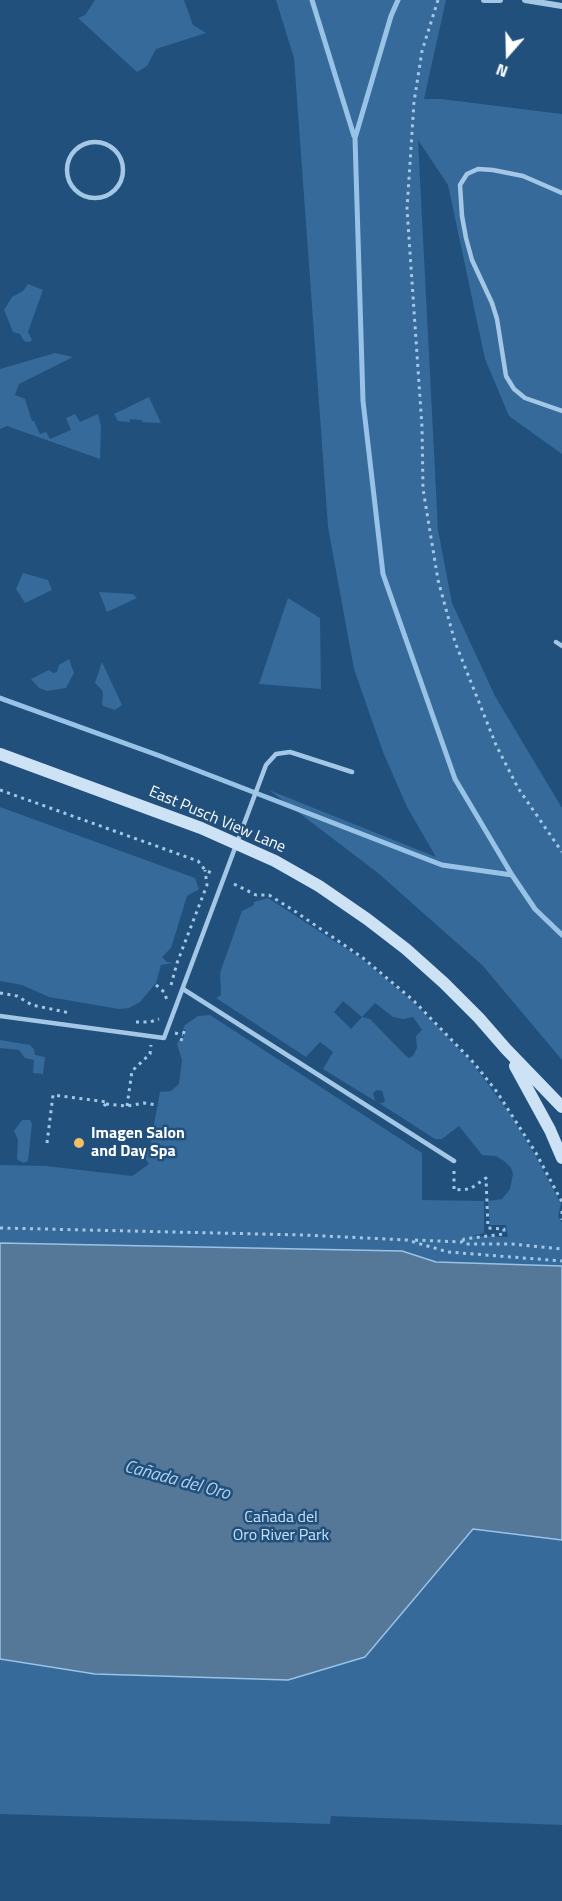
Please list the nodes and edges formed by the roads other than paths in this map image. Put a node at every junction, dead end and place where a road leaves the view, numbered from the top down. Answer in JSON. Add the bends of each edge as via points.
{"nodes":[{"id":1,"x":484,"y":0,"type":"edge"},
{"id":2,"x":500,"y":0,"type":"edge"},
{"id":3,"x":525,"y":0,"type":"edge"},
{"id":4,"x":562,"y":6,"type":"edge"},
{"id":5,"x":68,"y":162,"type":"joint"},
{"id":6,"x":562,"y":193,"type":"edge"},
{"id":7,"x":562,"y":411,"type":"edge"},
{"id":8,"x":556,"y":642,"type":"dead end"},
{"id":9,"x":562,"y":646,"type":"edge"},
{"id":10,"x":0,"y":754,"type":"edge"},
{"id":11,"x":352,"y":772,"type":"dead end"},
{"id":12,"x":237,"y":843,"type":"junction"},
{"id":13,"x":183,"y":989,"type":"junction"},
{"id":14,"x":0,"y":1016,"type":"edge"},
{"id":15,"x":506,"y":1049,"type":"junction"},
{"id":16,"x":562,"y":1107,"type":"edge"},
{"id":17,"x":562,"y":1158,"type":"edge"},
{"id":18,"x":454,"y":1161,"type":"road end"}],
"edges":[{"from":1,"to":2,"type":"street"},
{"from":3,"to":4,"type":"street"},
{"from":5,"to":5,"type":"lane","via":[[72,185],[92,197],[108,194],[122,177],[119,155],[99,142],[84,144]]},
{"from":6,"to":7,"type":"lane","via":[[523,176],[493,170],[478,169],[467,174],[460,185],[466,238],[497,319],[506,376],[525,398]]},
{"from":8,"to":9,"type":"lane"},
{"from":10,"to":12,"type":"main road","name":"East Pusch View Lane"},
{"from":11,"to":12,"type":"lane","via":[[290,752],[276,754],[261,774]]},
{"from":12,"to":13,"type":"lane"},
{"from":12,"to":15,"type":"main road","name":"East Pusch View Lane","via":[[319,886],[367,919],[444,983]]},
{"from":13,"to":14,"type":"lane","via":[[164,1038]]},
{"from":13,"to":18,"type":"lane"},
{"from":15,"to":16,"type":"main road","name":"East Pusch View Lane"},
{"from":15,"to":17,"type":"main road","name":"East Pusch View Lane"}]}
